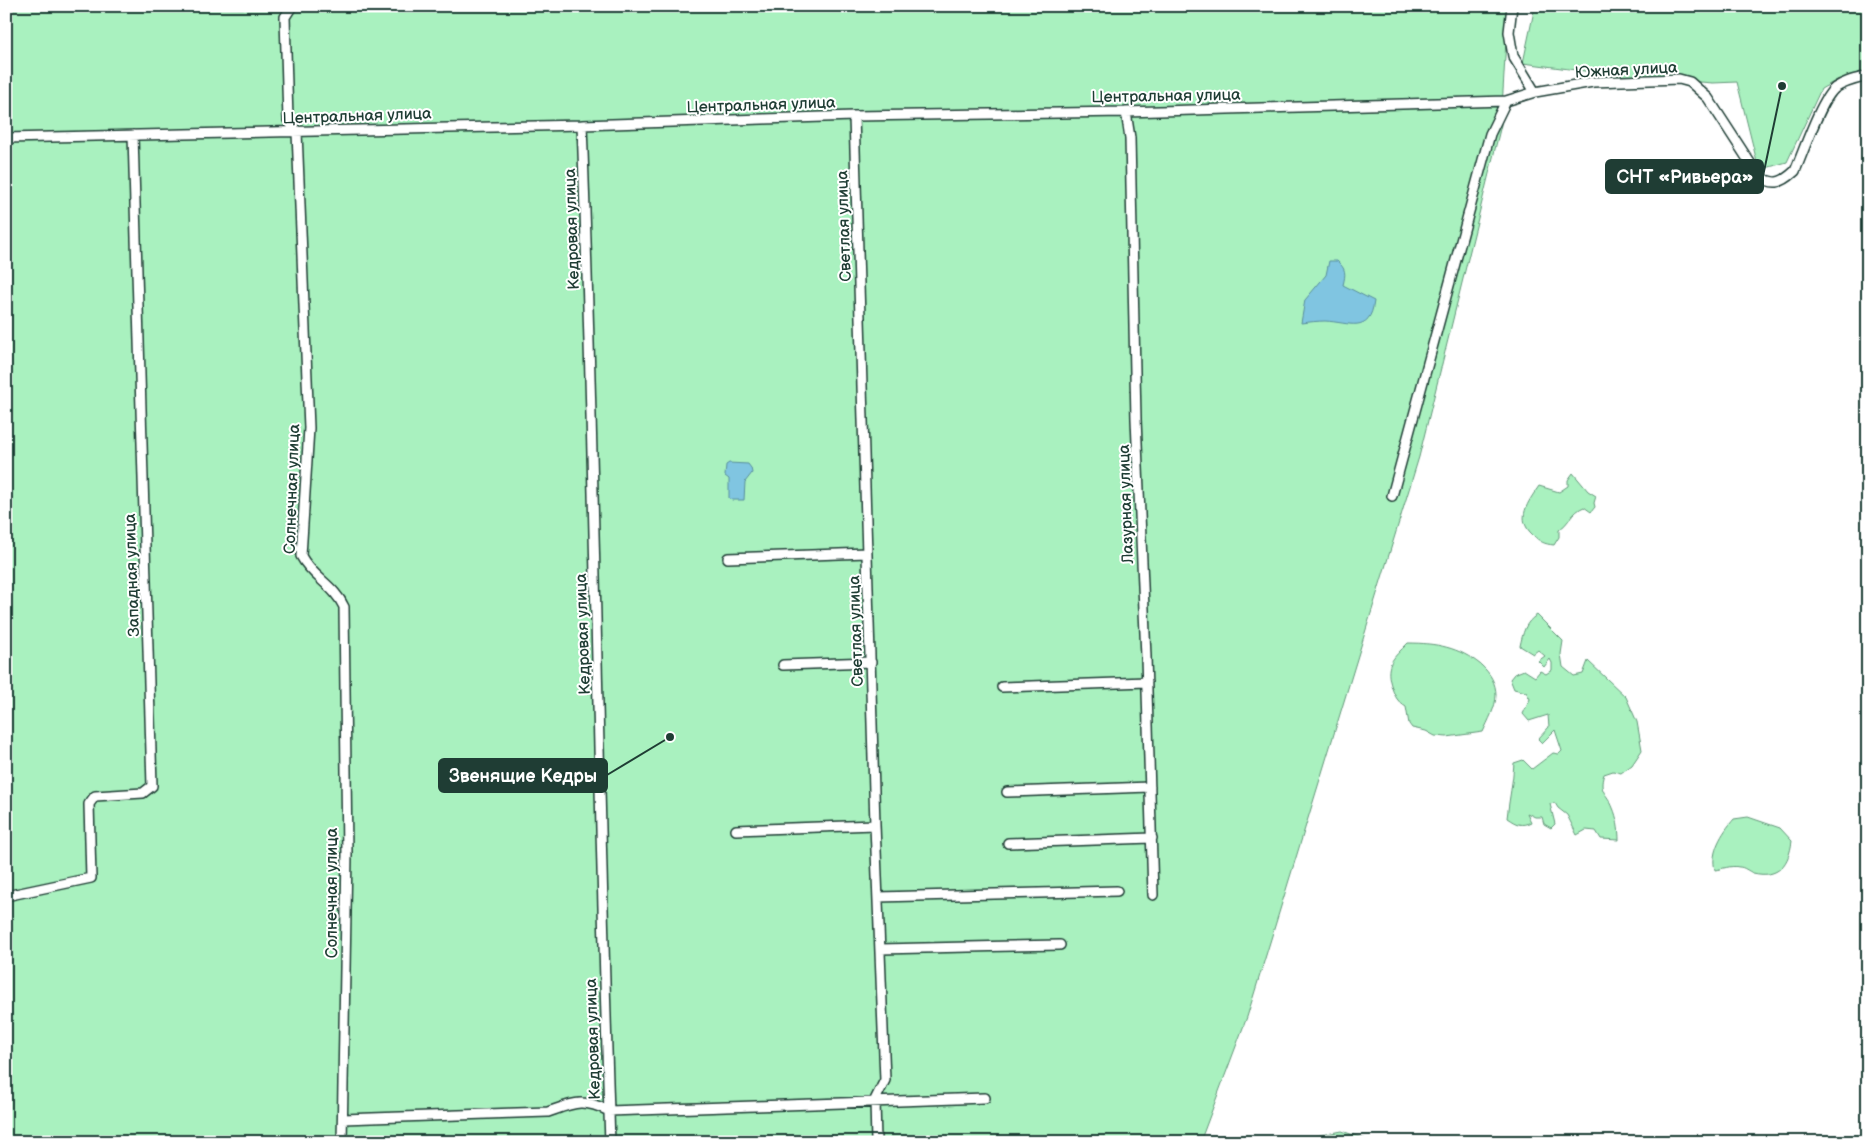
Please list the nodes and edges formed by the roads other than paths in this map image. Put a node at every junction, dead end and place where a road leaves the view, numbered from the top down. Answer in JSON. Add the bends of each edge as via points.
{"nodes":[{"id":1,"x":292,"y":6,"type":"edge"},
{"id":2,"x":1512,"y":6,"type":"edge"},
{"id":3,"x":1868,"y":76,"type":"edge"},
{"id":4,"x":1535,"y":92,"type":"junction"},
{"id":5,"x":1517,"y":98,"type":"joint"},
{"id":6,"x":1506,"y":101,"type":"junction"},
{"id":7,"x":1126,"y":112,"type":"junction"},
{"id":8,"x":854,"y":116,"type":"junction"},
{"id":9,"x":582,"y":125,"type":"junction"},
{"id":10,"x":297,"y":132,"type":"junction"},
{"id":11,"x":134,"y":135,"type":"junction"},
{"id":12,"x":6,"y":138,"type":"edge"},
{"id":13,"x":1392,"y":496,"type":"dead end"},
{"id":14,"x":867,"y":553,"type":"junction"},
{"id":15,"x":728,"y":558,"type":"dead end"},
{"id":16,"x":870,"y":662,"type":"junction"},
{"id":17,"x":783,"y":665,"type":"dead end"},
{"id":18,"x":1147,"y":682,"type":"junction"},
{"id":19,"x":1002,"y":687,"type":"dead end"},
{"id":20,"x":1150,"y":787,"type":"junction"},
{"id":21,"x":1007,"y":792,"type":"dead end"},
{"id":22,"x":875,"y":825,"type":"junction"},
{"id":23,"x":736,"y":830,"type":"dead end"},
{"id":24,"x":1152,"y":838,"type":"junction"},
{"id":25,"x":1008,"y":843,"type":"dead end"},
{"id":26,"x":1117,"y":891,"type":"dead end"},
{"id":27,"x":1153,"y":895,"type":"dead end"},
{"id":28,"x":6,"y":896,"type":"edge"},
{"id":29,"x":878,"y":897,"type":"junction"},
{"id":30,"x":1060,"y":945,"type":"dead end"},
{"id":31,"x":880,"y":949,"type":"junction"},
{"id":32,"x":985,"y":1098,"type":"dead end"},
{"id":33,"x":875,"y":1100,"type":"junction"},
{"id":34,"x":609,"y":1111,"type":"junction"},
{"id":35,"x":343,"y":1119,"type":"junction"},
{"id":36,"x":342,"y":1142,"type":"edge"},
{"id":37,"x":610,"y":1142,"type":"edge"},
{"id":38,"x":876,"y":1142,"type":"edge"}],
"edges":[{"from":1,"to":10,"type":"street","name":"Солнечная улица","via":[[285,17],[288,120]]},
{"from":2,"to":4,"type":"street","via":[[1509,32],[1513,56]]},
{"from":3,"to":4,"type":"street","name":"Южная улица","via":[[1850,80],[1834,89],[1825,101],[1795,172],[1778,183],[1767,182],[1758,175],[1708,98],[1690,82],[1679,79],[1593,82]]},
{"from":4,"to":5,"type":"street","name":"Южная улица"},
{"from":5,"to":6,"type":"street","name":"Центральная улица"},
{"from":6,"to":7,"type":"street","name":"Центральная улица"},
{"from":6,"to":13,"type":"street","via":[[1490,134]]},
{"from":7,"to":8,"type":"street","name":"Центральная улица"},
{"from":7,"to":18,"type":"street","name":"Лазурная улица","via":[[1130,138],[1136,419]]},
{"from":8,"to":9,"type":"street","name":"Центральная улица"},
{"from":8,"to":14,"type":"street","name":"Светлая улица"},
{"from":9,"to":10,"type":"street","name":"Центральная улица"},
{"from":9,"to":34,"type":"street","name":"Кедровая улица"},
{"from":10,"to":11,"type":"street","name":"Центральная улица"},
{"from":10,"to":35,"type":"street","name":"Солнечная улица","via":[[309,428],[301,556],[306,565],[340,597],[344,607],[347,854]]},
{"from":11,"to":12,"type":"street","name":"Центральная улица"},
{"from":11,"to":28,"type":"street","name":"Западная улица","via":[[152,786],[143,793],[95,796],[89,804],[91,878]]},
{"from":14,"to":15,"type":"street"},
{"from":14,"to":16,"type":"street","name":"Светлая улица"},
{"from":16,"to":17,"type":"street"},
{"from":16,"to":22,"type":"street","name":"Светлая улица"},
{"from":18,"to":19,"type":"street"},
{"from":18,"to":20,"type":"street","name":"Лазурная улица"},
{"from":20,"to":21,"type":"street"},
{"from":20,"to":24,"type":"street","name":"Лазурная улица"},
{"from":22,"to":23,"type":"street"},
{"from":22,"to":29,"type":"street","name":"Светлая улица"},
{"from":24,"to":25,"type":"street"},
{"from":24,"to":27,"type":"street","name":"Лазурная улица"},
{"from":26,"to":29,"type":"street"},
{"from":29,"to":31,"type":"street","name":"Светлая улица"},
{"from":30,"to":31,"type":"street"},
{"from":31,"to":33,"type":"street","name":"Светлая улица","via":[[885,1080]]},
{"from":32,"to":33,"type":"street"},
{"from":33,"to":34,"type":"street"},
{"from":33,"to":38,"type":"street","name":"Светлая улица"},
{"from":34,"to":35,"type":"street","via":[[593,1102],[576,1103],[548,1112]]},
{"from":34,"to":37,"type":"street","name":"Кедровая улица"},
{"from":35,"to":36,"type":"street","name":"Солнечная улица"}]}
